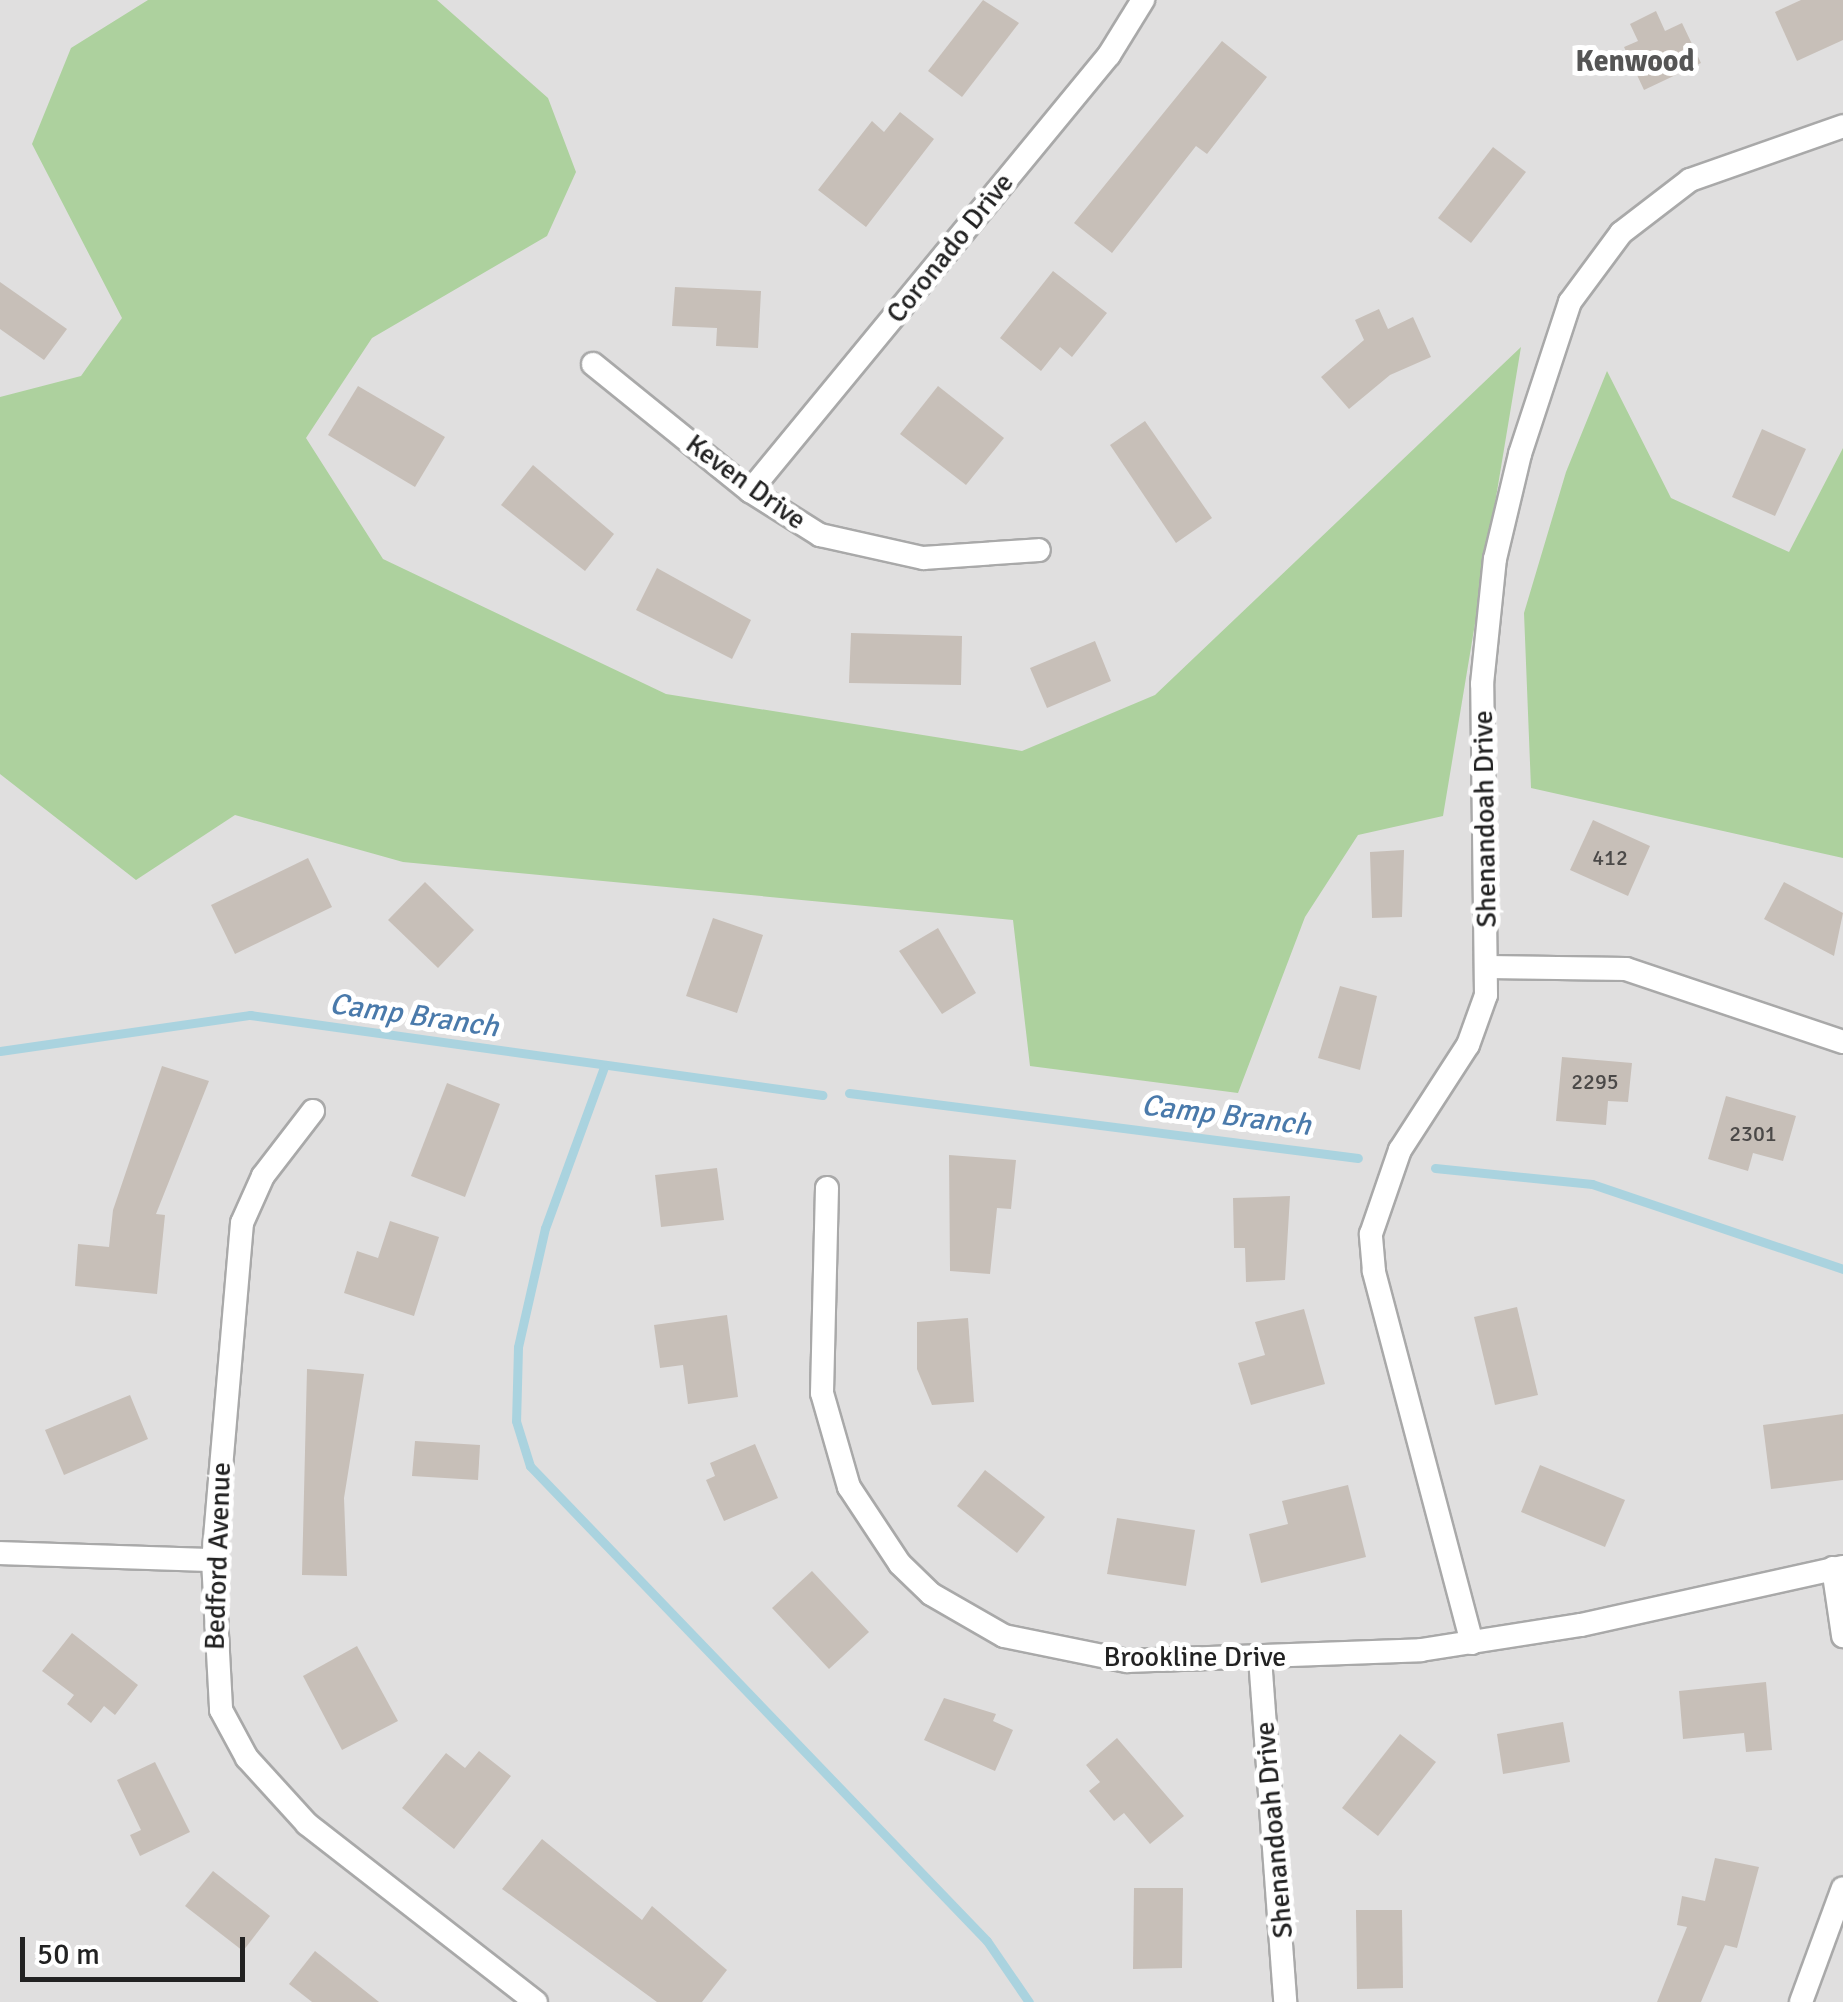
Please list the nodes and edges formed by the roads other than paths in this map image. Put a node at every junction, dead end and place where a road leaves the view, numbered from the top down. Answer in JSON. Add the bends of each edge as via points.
{"nodes":[{"id":1,"x":1142,"y":0,"type":"edge"},
{"id":2,"x":1843,"y":126,"type":"edge"},
{"id":3,"x":592,"y":364,"type":"dead end"},
{"id":4,"x":750,"y":490,"type":"junction"},
{"id":5,"x":1039,"y":550,"type":"dead end"},
{"id":6,"x":1488,"y":967,"type":"junction"},
{"id":7,"x":1843,"y":1042,"type":"edge"},
{"id":8,"x":313,"y":1111,"type":"dead end"},
{"id":9,"x":827,"y":1188,"type":"dead end"},
{"id":10,"x":0,"y":1552,"type":"edge"},
{"id":11,"x":213,"y":1560,"type":"junction"},
{"id":12,"x":1838,"y":1567,"type":"edge"},
{"id":13,"x":1843,"y":1636,"type":"edge"},
{"id":14,"x":1472,"y":1643,"type":"junction"},
{"id":15,"x":1260,"y":1658,"type":"junction"},
{"id":16,"x":1843,"y":1888,"type":"edge"},
{"id":17,"x":536,"y":2002,"type":"edge"},
{"id":18,"x":1285,"y":2002,"type":"edge"},
{"id":19,"x":1801,"y":2002,"type":"edge"}],
"edges":[{"from":1,"to":4,"type":"street","name":"Coronado Drive","via":[[1109,55]]},
{"from":2,"to":6,"type":"street","name":"Shenandoah Drive","via":[[1726,164],[1654,203],[1592,264],[1570,302],[1520,454],[1486,624]]},
{"from":3,"to":4,"type":"street","name":"Keven Drive"},
{"from":4,"to":5,"type":"street","name":"Keven Drive","via":[[820,536],[868,551],[967,559]]},
{"from":6,"to":7,"type":"street","via":[[1656,975]]},
{"from":6,"to":14,"type":"street","name":"Shenandoah Drive","via":[[1468,1045],[1400,1150],[1371,1234]]},
{"from":8,"to":11,"type":"street","name":"Bedford Avenue","via":[[263,1176],[242,1222]]},
{"from":9,"to":15,"type":"street","name":"Brookline Drive","via":[[822,1393],[849,1487],[900,1564],[966,1616],[1036,1647],[1127,1661]]},
{"from":10,"to":11,"type":"street"},
{"from":11,"to":17,"type":"street","name":"Bedford Avenue","via":[[220,1710],[247,1758],[307,1824]]},
{"from":12,"to":13,"type":"street"},
{"from":12,"to":14,"type":"street","name":"Brookline Drive"},
{"from":14,"to":15,"type":"street","name":"Brookline Drive"},
{"from":15,"to":18,"type":"street","name":"Shenandoah Drive"},
{"from":16,"to":19,"type":"street"}]}
